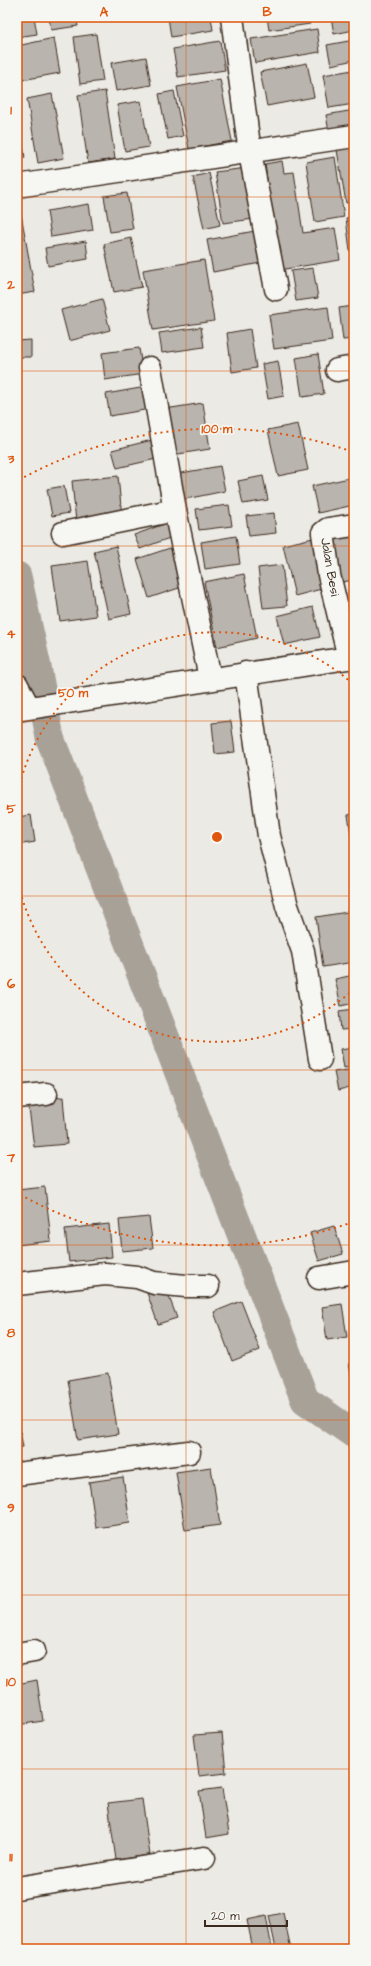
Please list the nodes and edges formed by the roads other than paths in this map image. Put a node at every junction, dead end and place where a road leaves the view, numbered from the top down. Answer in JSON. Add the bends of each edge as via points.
{"nodes":[{"id":1,"x":232,"y":17,"type":"edge"},
{"id":2,"x":354,"y":136,"type":"edge"},
{"id":3,"x":250,"y":153,"type":"junction"},
{"id":4,"x":17,"y":186,"type":"edge"},
{"id":5,"x":276,"y":289,"type":"dead end"},
{"id":6,"x":150,"y":368,"type":"dead end"},
{"id":7,"x":175,"y":510,"type":"junction"},
{"id":8,"x":354,"y":525,"type":"edge"},
{"id":9,"x":63,"y":533,"type":"dead end"},
{"id":10,"x":352,"y":657,"type":"edge"},
{"id":11,"x":246,"y":673,"type":"junction"},
{"id":12,"x":210,"y":678,"type":"junction"},
{"id":13,"x":17,"y":685,"type":"edge"},
{"id":14,"x":32,"y":707,"type":"edge"},
{"id":15,"x":320,"y":1059,"type":"dead end"},
{"id":16,"x":46,"y":1094,"type":"dead end"},
{"id":17,"x":17,"y":1098,"type":"edge"},
{"id":18,"x":354,"y":1272,"type":"edge"},
{"id":19,"x":319,"y":1278,"type":"dead end"},
{"id":20,"x":17,"y":1284,"type":"edge"},
{"id":21,"x":208,"y":1286,"type":"dead end"},
{"id":22,"x":189,"y":1452,"type":"dead end"},
{"id":23,"x":17,"y":1474,"type":"edge"},
{"id":24,"x":204,"y":1858,"type":"dead end"},
{"id":25,"x":17,"y":1888,"type":"edge"}],
"edges":[{"from":1,"to":3,"type":"street"},
{"from":2,"to":3,"type":"street"},
{"from":3,"to":4,"type":"street"},
{"from":3,"to":5,"type":"street"},
{"from":6,"to":7,"type":"street"},
{"from":7,"to":9,"type":"street"},
{"from":7,"to":12,"type":"street"},
{"from":8,"to":10,"type":"street","name":"Jalan Besi","via":[[328,529],[323,533],[329,575]]},
{"from":10,"to":11,"type":"street"},
{"from":11,"to":12,"type":"street"},
{"from":11,"to":15,"type":"street","via":[[269,836],[287,906],[303,951]]},
{"from":12,"to":14,"type":"street"},
{"from":13,"to":14,"type":"street"},
{"from":16,"to":17,"type":"street"},
{"from":18,"to":19,"type":"street"},
{"from":20,"to":21,"type":"street","via":[[105,1274],[186,1286]]},
{"from":22,"to":23,"type":"street"},
{"from":24,"to":25,"type":"street"}]}
